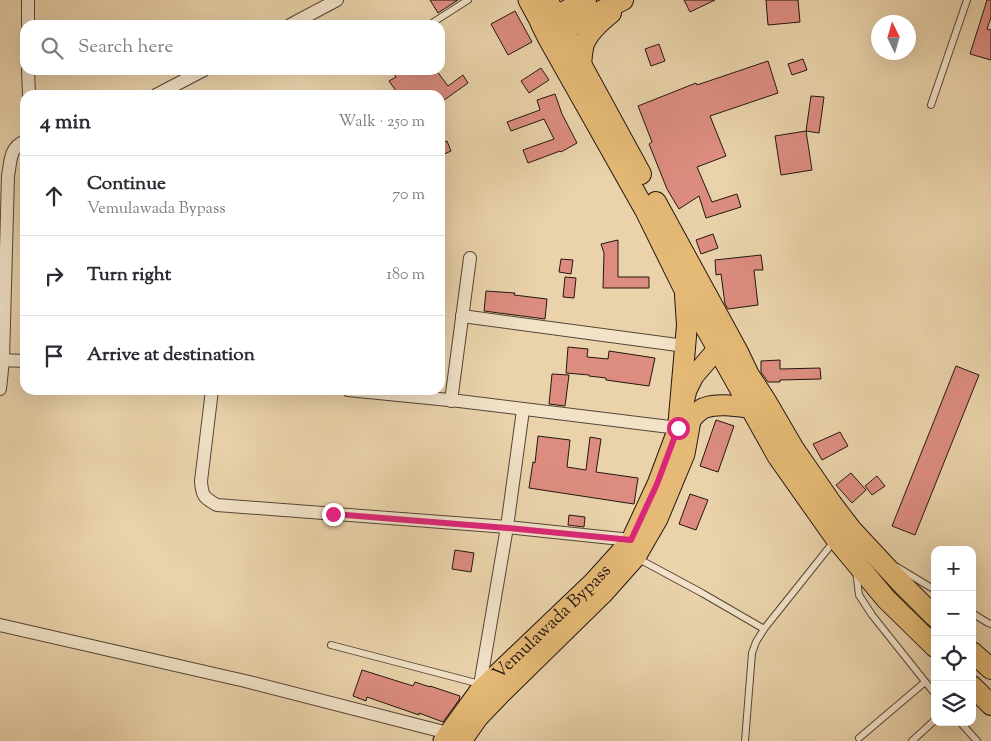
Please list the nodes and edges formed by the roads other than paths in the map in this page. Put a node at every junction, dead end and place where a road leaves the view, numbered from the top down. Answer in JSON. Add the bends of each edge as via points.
{"nodes":[{"id":1,"x":28,"y":0,"type":"edge"},
{"id":2,"x":337,"y":0,"type":"edge"},
{"id":3,"x":468,"y":0,"type":"edge"},
{"id":4,"x":528,"y":0,"type":"edge"},
{"id":5,"x":586,"y":0,"type":"edge"},
{"id":6,"x":623,"y":0,"type":"edge"},
{"id":7,"x":628,"y":0,"type":"edge"},
{"id":8,"x":967,"y":0,"type":"edge"},
{"id":9,"x":28,"y":20,"type":"edge"},
{"id":10,"x":299,"y":20,"type":"edge"},
{"id":11,"x":437,"y":20,"type":"edge"},
{"id":12,"x":551,"y":22,"type":"edge"},
{"id":13,"x":581,"y":64,"type":"junction"},
{"id":14,"x":28,"y":75,"type":"edge"},
{"id":15,"x":194,"y":75,"type":"edge"},
{"id":16,"x":29,"y":90,"type":"edge"},
{"id":17,"x":166,"y":90,"type":"edge"},
{"id":18,"x":931,"y":105,"type":"dead end"},
{"id":19,"x":20,"y":143,"type":"edge"},
{"id":20,"x":470,"y":258,"type":"dead end"},
{"id":21,"x":684,"y":289,"type":"junction"},
{"id":22,"x":462,"y":316,"type":"junction"},
{"id":23,"x":685,"y":346,"type":"junction"},
{"id":24,"x":728,"y":350,"type":"junction"},
{"id":25,"x":1,"y":360,"type":"edge"},
{"id":26,"x":20,"y":361,"type":"edge"},
{"id":27,"x":0,"y":389,"type":"edge"},
{"id":28,"x":211,"y":395,"type":"edge"},
{"id":29,"x":395,"y":395,"type":"edge"},
{"id":30,"x":451,"y":401,"type":"junction"},
{"id":31,"x":750,"y":408,"type":"junction"},
{"id":32,"x":523,"y":410,"type":"junction"},
{"id":33,"x":684,"y":423,"type":"junction"},
{"id":34,"x":507,"y":528,"type":"junction"},
{"id":35,"x":836,"y":540,"type":"junction"},
{"id":36,"x":633,"y":549,"type":"junction"},
{"id":37,"x":863,"y":556,"type":"junction"},
{"id":38,"x":931,"y":588,"type":"edge"},
{"id":39,"x":931,"y":614,"type":"edge"},
{"id":40,"x":976,"y":616,"type":"edge"},
{"id":41,"x":0,"y":624,"type":"edge"},
{"id":42,"x":991,"y":624,"type":"edge"},
{"id":43,"x":764,"y":629,"type":"junction"},
{"id":44,"x":931,"y":644,"type":"edge"},
{"id":45,"x":331,"y":645,"type":"dead end"},
{"id":46,"x":976,"y":656,"type":"edge"},
{"id":47,"x":991,"y":669,"type":"edge"},
{"id":48,"x":924,"y":682,"type":"junction"},
{"id":49,"x":479,"y":687,"type":"junction"},
{"id":50,"x":931,"y":690,"type":"edge"},
{"id":51,"x":976,"y":690,"type":"edge"},
{"id":52,"x":991,"y":705,"type":"edge"},
{"id":53,"x":931,"y":724,"type":"edge"},
{"id":54,"x":964,"y":726,"type":"edge"},
{"id":55,"x":451,"y":738,"type":"edge"},
{"id":56,"x":859,"y":738,"type":"dead end"},
{"id":57,"x":745,"y":741,"type":"edge"},
{"id":58,"x":912,"y":741,"type":"edge"},
{"id":59,"x":977,"y":741,"type":"edge"}],
"edges":[{"from":1,"to":9,"type":"street"},
{"from":2,"to":10,"type":"street"},
{"from":3,"to":11,"type":"lane"},
{"from":4,"to":12,"type":"main road"},
{"from":5,"to":12,"type":"highway"},
{"from":6,"to":12,"type":"highway"},
{"from":7,"to":13,"type":"highway","via":[[589,34],[584,43]]},
{"from":8,"to":18,"type":"lane"},
{"from":12,"to":13,"type":"highway"},
{"from":12,"to":21,"type":"highway"},
{"from":13,"to":24,"type":"highway"},
{"from":14,"to":16,"type":"street"},
{"from":15,"to":17,"type":"street"},
{"from":19,"to":25,"type":"street","via":[[12,153],[8,176]]},
{"from":20,"to":22,"type":"street"},
{"from":21,"to":23,"type":"highway"},
{"from":21,"to":24,"type":"highway"},
{"from":22,"to":23,"type":"street"},
{"from":22,"to":30,"type":"street"},
{"from":23,"to":33,"type":"highway"},
{"from":24,"to":31,"type":"highway"},
{"from":24,"to":33,"type":"main road","name":"Vemulawada Bypass","via":[[700,380]]},
{"from":24,"to":37,"type":"highway","via":[[749,375],[794,449],[846,523]]},
{"from":25,"to":26,"type":"street"},
{"from":25,"to":27,"type":"street"},
{"from":28,"to":34,"type":"street","via":[[201,481],[202,494],[217,505]]},
{"from":29,"to":30,"type":"street"},
{"from":30,"to":32,"type":"street"},
{"from":31,"to":33,"type":"highway","via":[[724,405],[705,408]]},
{"from":31,"to":35,"type":"highway","via":[[778,457]]},
{"from":32,"to":33,"type":"street"},
{"from":32,"to":34,"type":"street"},
{"from":33,"to":36,"type":"main road","name":"Vemulawada Bypass"},
{"from":34,"to":36,"type":"street"},
{"from":34,"to":49,"type":"street"},
{"from":35,"to":37,"type":"highway"},
{"from":35,"to":43,"type":"lane"},
{"from":36,"to":43,"type":"lane"},
{"from":36,"to":49,"type":"main road","name":"Vemulawada Bypass"},
{"from":36,"to":55,"type":"main road","name":"Vemulawada Bypass","via":[[604,593],[478,718]]},
{"from":37,"to":38,"type":"lane"},
{"from":37,"to":39,"type":"highway"},
{"from":37,"to":44,"type":"highway","via":[[886,599]]},
{"from":37,"to":48,"type":"lane","via":[[859,595]]},
{"from":40,"to":42,"type":"lane"},
{"from":41,"to":55,"type":"street","via":[[245,680]]},
{"from":43,"to":57,"type":"lane","via":[[752,653]]},
{"from":45,"to":49,"type":"lane"},
{"from":46,"to":47,"type":"highway"},
{"from":48,"to":50,"type":"lane"},
{"from":48,"to":56,"type":"lane"},
{"from":49,"to":55,"type":"main road","name":"Vemulawada Bypass"},
{"from":51,"to":52,"type":"highway"},
{"from":53,"to":58,"type":"lane"},
{"from":54,"to":59,"type":"lane"}]}
